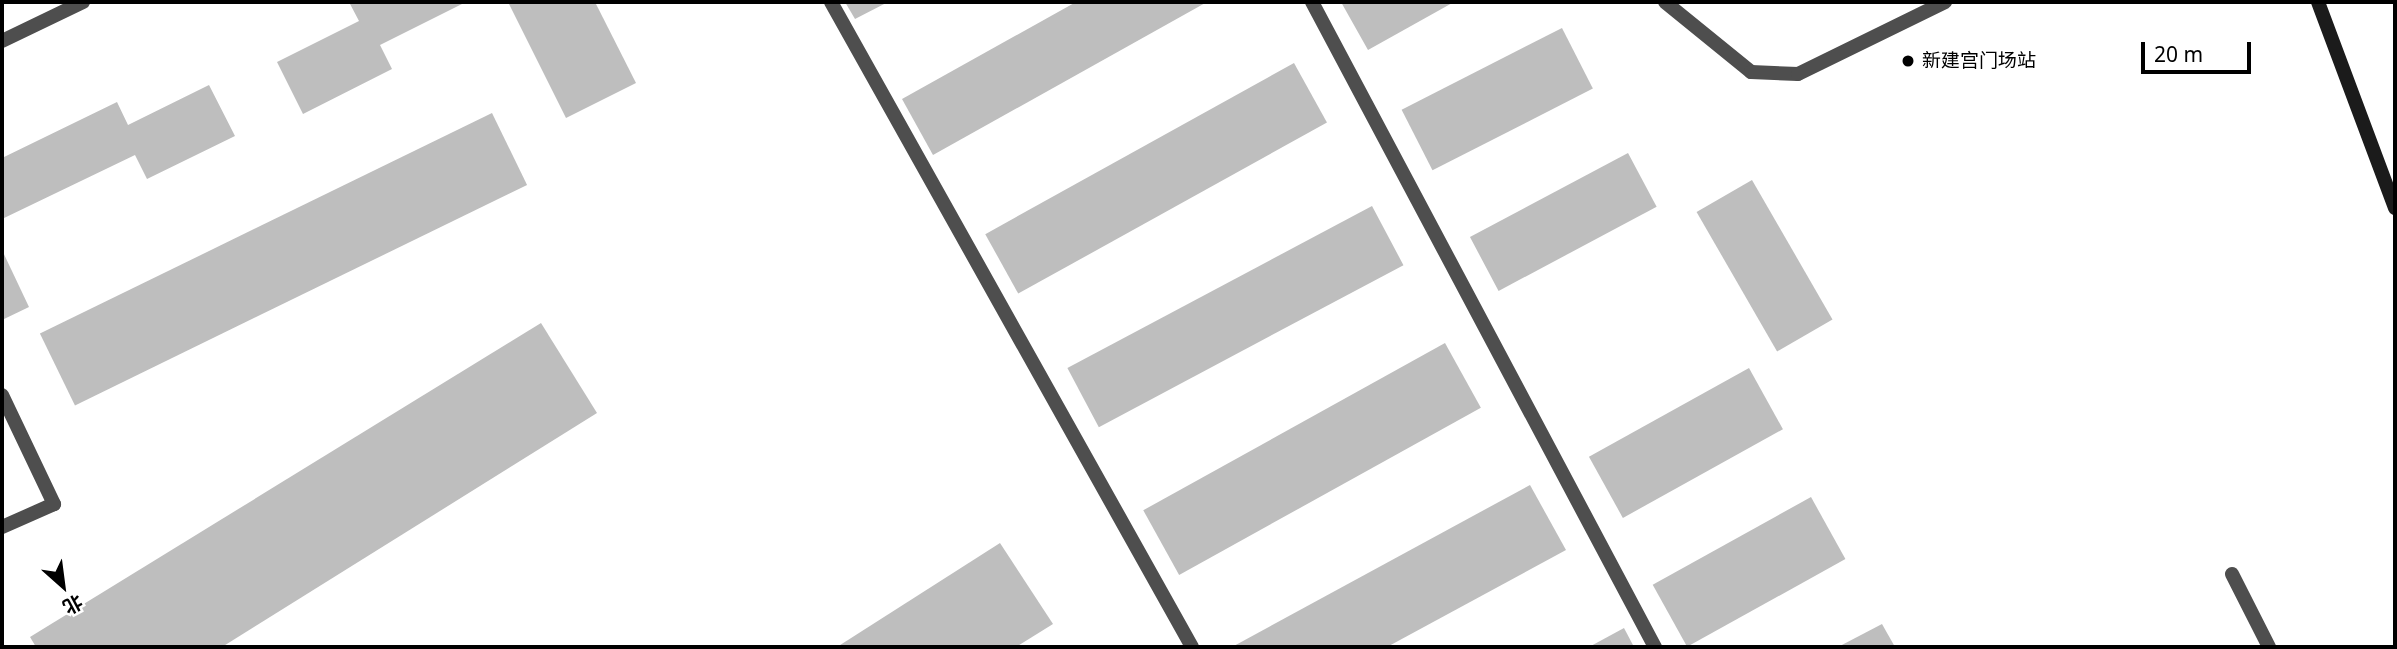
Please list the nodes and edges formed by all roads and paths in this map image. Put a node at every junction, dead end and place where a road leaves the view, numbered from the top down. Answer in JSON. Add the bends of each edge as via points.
{"nodes":[{"id":1,"x":83,"y":2,"type":"edge"},
{"id":2,"x":831,"y":2,"type":"edge"},
{"id":3,"x":1312,"y":2,"type":"edge"},
{"id":4,"x":1665,"y":2,"type":"edge"},
{"id":5,"x":1945,"y":2,"type":"edge"},
{"id":6,"x":2318,"y":2,"type":"edge"},
{"id":7,"x":2,"y":41,"type":"edge"},
{"id":8,"x":2395,"y":208,"type":"edge"},
{"id":9,"x":2,"y":395,"type":"edge"},
{"id":10,"x":2,"y":527,"type":"edge"},
{"id":11,"x":2232,"y":574,"type":"dead end"},
{"id":12,"x":1192,"y":647,"type":"edge"},
{"id":13,"x":1655,"y":647,"type":"edge"},
{"id":14,"x":2269,"y":647,"type":"edge"}],
"edges":[{"from":1,"to":7,"type":"street"},
{"from":2,"to":12,"type":"street"},
{"from":3,"to":13,"type":"street"},
{"from":4,"to":5,"type":"street","via":[[1751,72],[1798,74]]},
{"from":6,"to":8,"type":"main road"},
{"from":9,"to":10,"type":"street","via":[[54,504]]},
{"from":11,"to":14,"type":"street"}]}
